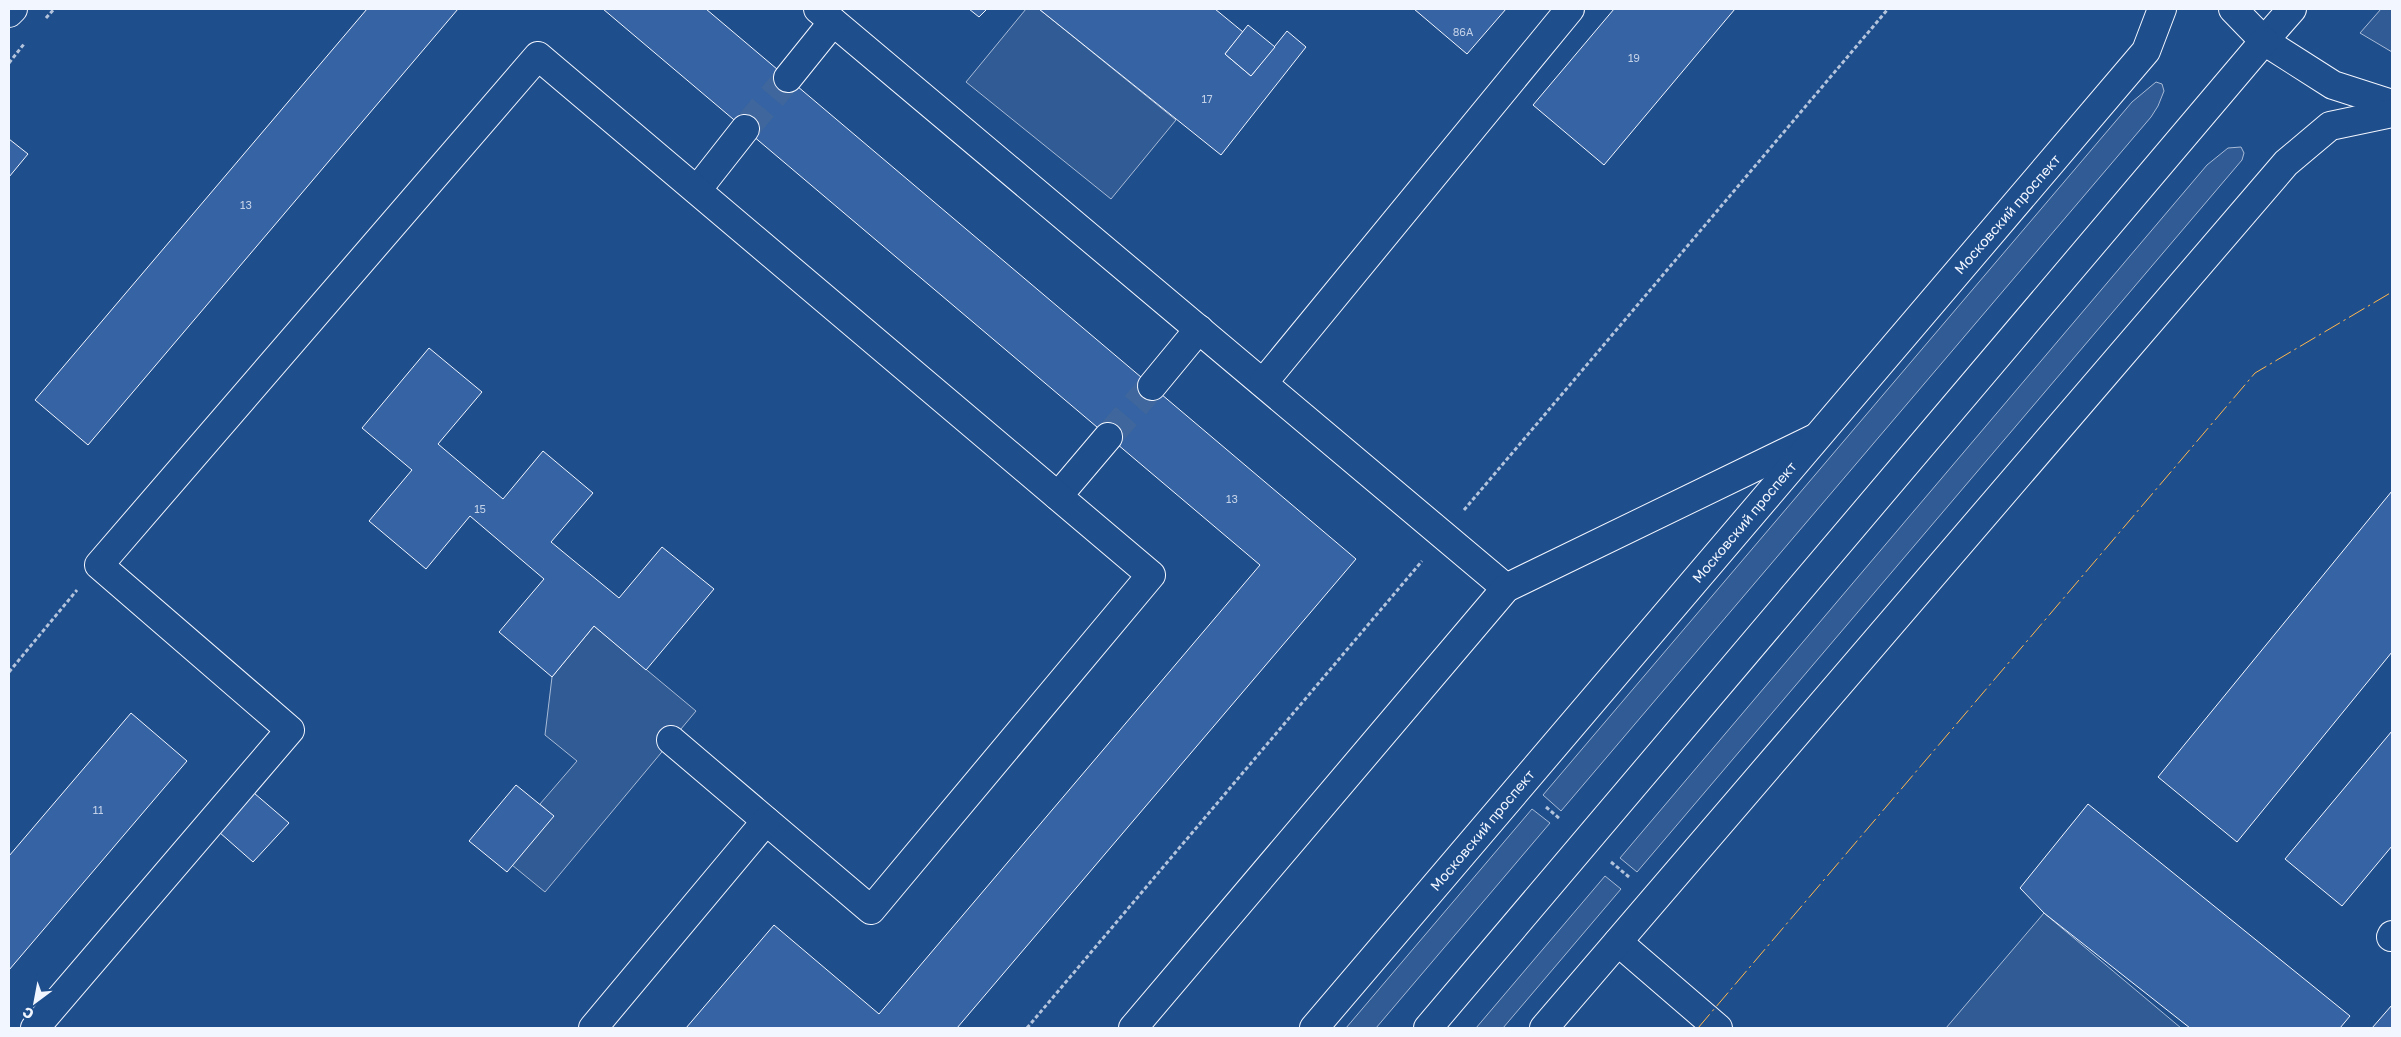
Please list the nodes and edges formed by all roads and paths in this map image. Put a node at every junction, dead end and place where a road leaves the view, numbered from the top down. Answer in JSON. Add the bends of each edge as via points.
{"nodes":[{"id":1,"x":13,"y":9,"type":"edge"},
{"id":2,"x":1570,"y":9,"type":"edge"},
{"id":3,"x":2162,"y":9,"type":"edge"},
{"id":4,"x":2233,"y":9,"type":"edge"},
{"id":5,"x":2292,"y":9,"type":"edge"},
{"id":6,"x":9,"y":14,"type":"edge"},
{"id":7,"x":825,"y":15,"type":"edge"},
{"id":8,"x":2264,"y":41,"type":"junction"},
{"id":9,"x":788,"y":78,"type":"tunnel mouth"},
{"id":10,"x":2392,"y":104,"type":"edge"},
{"id":11,"x":2392,"y":113,"type":"edge"},
{"id":12,"x":745,"y":129,"type":"tunnel mouth"},
{"id":13,"x":697,"y":190,"type":"junction"},
{"id":14,"x":1199,"y":329,"type":"junction"},
{"id":15,"x":1263,"y":383,"type":"junction"},
{"id":16,"x":1152,"y":386,"type":"tunnel mouth"},
{"id":17,"x":1108,"y":437,"type":"tunnel mouth"},
{"id":18,"x":1815,"y":438,"type":"junction"},
{"id":19,"x":1058,"y":496,"type":"junction"},
{"id":20,"x":99,"y":565,"type":"junction"},
{"id":21,"x":1506,"y":588,"type":"junction"},
{"id":22,"x":9,"y":672,"type":"edge"},
{"id":23,"x":671,"y":740,"type":"dead end"},
{"id":24,"x":766,"y":821,"type":"junction"},
{"id":25,"x":1618,"y":942,"type":"junction"},
{"id":26,"x":35,"y":1028,"type":"edge"},
{"id":27,"x":593,"y":1028,"type":"edge"},
{"id":28,"x":1133,"y":1028,"type":"edge"},
{"id":29,"x":1314,"y":1028,"type":"edge"},
{"id":30,"x":1428,"y":1028,"type":"edge"},
{"id":31,"x":1544,"y":1028,"type":"edge"},
{"id":32,"x":1718,"y":1028,"type":"edge"}],
"edges":[{"from":1,"to":6,"type":"main road"},
{"from":2,"to":15,"type":"main road"},
{"from":3,"to":18,"type":"main road","name":"Московский проспект","via":[[2146,51]]},
{"from":4,"to":8,"type":"main road"},
{"from":5,"to":8,"type":"main road"},
{"from":7,"to":9,"type":"main road"},
{"from":7,"to":14,"type":"main road"},
{"from":8,"to":10,"type":"main road","via":[[2332,85]]},
{"from":8,"to":30,"type":"main road"},
{"from":11,"to":25,"type":"main road","via":[[2330,126],[2286,163]]},
{"from":12,"to":13,"type":"main road"},
{"from":13,"to":19,"type":"main road"},
{"from":13,"to":20,"type":"main road","via":[[538,56]]},
{"from":14,"to":15,"type":"main road"},
{"from":14,"to":16,"type":"main road"},
{"from":15,"to":21,"type":"main road"},
{"from":17,"to":19,"type":"main road"},
{"from":18,"to":21,"type":"main road"},
{"from":18,"to":29,"type":"main road","name":"Московский проспект"},
{"from":19,"to":24,"type":"main road","via":[[1150,575],[871,910]]},
{"from":20,"to":22,"type":"path"},
{"from":20,"to":26,"type":"main road","via":[[290,730]]},
{"from":21,"to":28,"type":"main road"},
{"from":23,"to":24,"type":"main road"},
{"from":24,"to":27,"type":"main road"},
{"from":25,"to":31,"type":"main road"},
{"from":25,"to":32,"type":"main road"}]}
